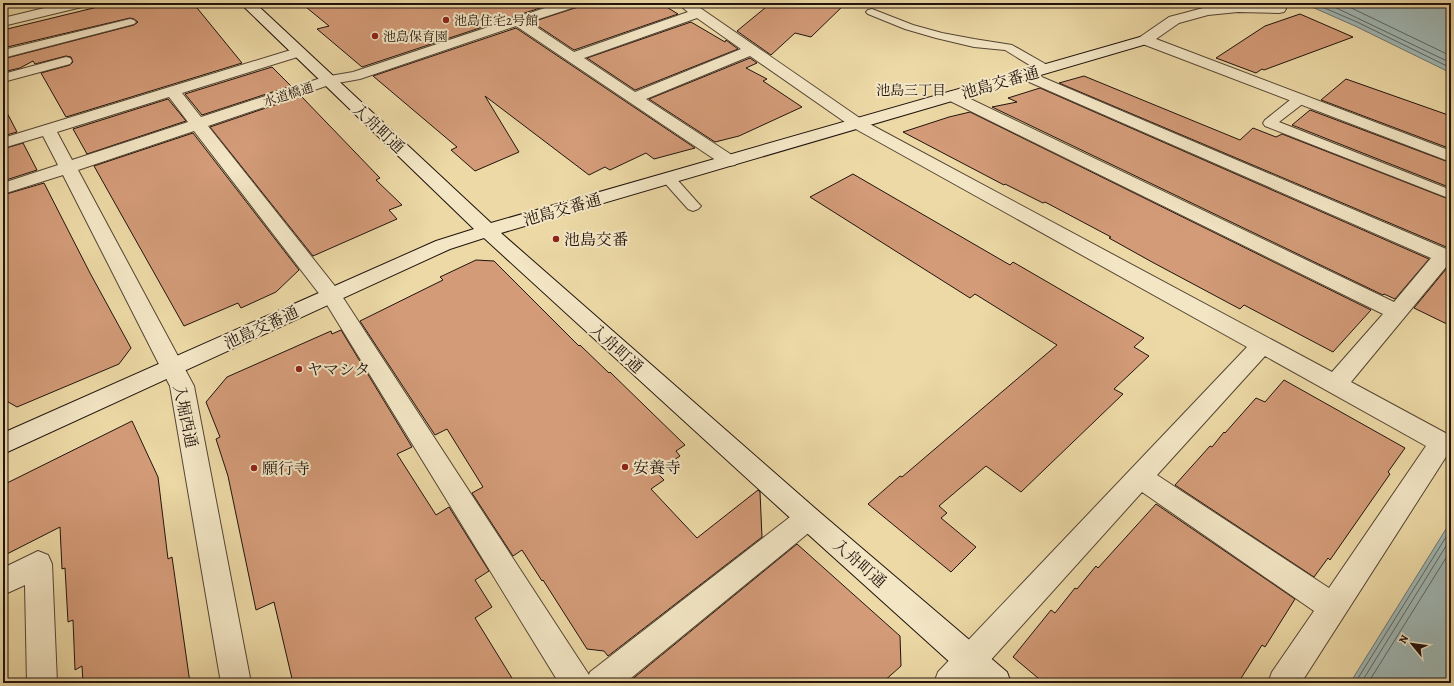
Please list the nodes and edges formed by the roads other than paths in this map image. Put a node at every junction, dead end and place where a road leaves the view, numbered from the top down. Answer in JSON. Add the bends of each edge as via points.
{"nodes":[{"id":1,"x":81,"y":3,"type":"edge"},
{"id":2,"x":247,"y":3,"type":"edge"},
{"id":3,"x":573,"y":3,"type":"edge"},
{"id":4,"x":691,"y":8,"type":"edge"},
{"id":5,"x":1279,"y":9,"type":"dead end"},
{"id":6,"x":872,"y":12,"type":"dead end"},
{"id":7,"x":3,"y":22,"type":"edge"},
{"id":8,"x":130,"y":22,"type":"dead end"},
{"id":9,"x":519,"y":22,"type":"junction"},
{"id":10,"x":1145,"y":40,"type":"junction"},
{"id":11,"x":752,"y":50,"type":"junction"},
{"id":12,"x":299,"y":52,"type":"junction"},
{"id":13,"x":3,"y":54,"type":"edge"},
{"id":14,"x":573,"y":57,"type":"junction"},
{"id":15,"x":66,"y":61,"type":"dead end"},
{"id":16,"x":1044,"y":69,"type":"junction"},
{"id":17,"x":1024,"y":75,"type":"junction"},
{"id":18,"x":3,"y":78,"type":"edge"},
{"id":19,"x":329,"y":80,"type":"junction"},
{"id":20,"x":172,"y":91,"type":"junction"},
{"id":21,"x":952,"y":96,"type":"junction"},
{"id":22,"x":634,"y":98,"type":"junction"},
{"id":23,"x":1300,"y":99,"type":"junction"},
{"id":24,"x":198,"y":124,"type":"junction"},
{"id":25,"x":858,"y":124,"type":"junction"},
{"id":26,"x":48,"y":130,"type":"junction"},
{"id":27,"x":3,"y":143,"type":"edge"},
{"id":28,"x":1451,"y":157,"type":"edge"},
{"id":29,"x":728,"y":161,"type":"junction"},
{"id":30,"x":67,"y":167,"type":"junction"},
{"id":31,"x":668,"y":178,"type":"junction"},
{"id":32,"x":3,"y":188,"type":"edge"},
{"id":33,"x":1451,"y":194,"type":"edge"},
{"id":34,"x":693,"y":206,"type":"dead end"},
{"id":35,"x":488,"y":230,"type":"junction"},
{"id":36,"x":332,"y":295,"type":"junction"},
{"id":37,"x":1397,"y":312,"type":"junction"},
{"id":38,"x":1262,"y":345,"type":"junction"},
{"id":39,"x":173,"y":367,"type":"junction"},
{"id":40,"x":1335,"y":385,"type":"junction"},
{"id":41,"x":3,"y":444,"type":"edge"},
{"id":42,"x":1140,"y":477,"type":"junction"},
{"id":43,"x":808,"y":518,"type":"junction"},
{"id":44,"x":3,"y":582,"type":"edge"},
{"id":45,"x":1333,"y":607,"type":"junction"},
{"id":46,"x":971,"y":660,"type":"junction"},
{"id":47,"x":42,"y":683,"type":"edge"},
{"id":48,"x":236,"y":683,"type":"edge"},
{"id":49,"x":577,"y":683,"type":"edge"},
{"id":50,"x":601,"y":683,"type":"edge"},
{"id":51,"x":949,"y":683,"type":"edge"},
{"id":52,"x":996,"y":683,"type":"edge"},
{"id":53,"x":1283,"y":683,"type":"edge"}],
"edges":[{"from":1,"to":7,"type":"street"},
{"from":2,"to":12,"type":"street","name":"入舟町通"},
{"from":3,"to":9,"type":"street","name":"水道橋通"},
{"from":4,"to":11,"type":"street"},
{"from":4,"to":14,"type":"street"},
{"from":5,"to":10,"type":"street","name":"池島交番通","via":[[1238,8],[1206,11],[1174,20]]},
{"from":6,"to":16,"type":"lane","via":[[929,33],[1008,47]]},
{"from":8,"to":13,"type":"lane"},
{"from":9,"to":14,"type":"street"},
{"from":9,"to":19,"type":"street","name":"水道橋通","via":[[355,76]]},
{"from":10,"to":16,"type":"street","name":"池島交番通"},
{"from":10,"to":23,"type":"street"},
{"from":11,"to":22,"type":"street"},
{"from":11,"to":25,"type":"street"},
{"from":12,"to":19,"type":"street","name":"入舟町通"},
{"from":12,"to":20,"type":"street"},
{"from":14,"to":22,"type":"street"},
{"from":15,"to":18,"type":"lane"},
{"from":16,"to":17,"type":"street","name":"池島交番通"},
{"from":17,"to":21,"type":"street","name":"池島交番通"},
{"from":17,"to":37,"type":"street","via":[[1444,256]]},
{"from":19,"to":24,"type":"street","name":"水道橋通"},
{"from":19,"to":35,"type":"street","name":"入舟町通"},
{"from":20,"to":24,"type":"street"},
{"from":20,"to":26,"type":"street"},
{"from":21,"to":25,"type":"street","name":"池島交番通"},
{"from":21,"to":37,"type":"street"},
{"from":22,"to":29,"type":"street"},
{"from":23,"to":28,"type":"street"},
{"from":23,"to":33,"type":"lane","via":[[1270,123]]},
{"from":24,"to":30,"type":"street","name":"水道橋通"},
{"from":24,"to":36,"type":"street"},
{"from":25,"to":29,"type":"street","name":"池島交番通"},
{"from":25,"to":38,"type":"street"},
{"from":26,"to":27,"type":"street"},
{"from":26,"to":30,"type":"street","name":"入堀西通"},
{"from":29,"to":31,"type":"street","name":"池島交番通"},
{"from":30,"to":32,"type":"street","name":"水道橋通"},
{"from":30,"to":39,"type":"street","name":"入堀西通"},
{"from":31,"to":34,"type":"lane"},
{"from":31,"to":35,"type":"street","name":"池島交番通"},
{"from":35,"to":36,"type":"street","name":"池島交番通","via":[[443,245]]},
{"from":35,"to":43,"type":"street","name":"入舟町通"},
{"from":36,"to":39,"type":"street","name":"池島交番通"},
{"from":36,"to":49,"type":"street"},
{"from":37,"to":40,"type":"street"},
{"from":38,"to":40,"type":"street"},
{"from":38,"to":42,"type":"street"},
{"from":39,"to":41,"type":"street","name":"池島交番通"},
{"from":39,"to":48,"type":"street","name":"入堀西通","via":[[182,386]]},
{"from":40,"to":45,"type":"street","via":[[1442,443]]},
{"from":42,"to":45,"type":"street"},
{"from":42,"to":46,"type":"street"},
{"from":43,"to":46,"type":"street","name":"入舟町通"},
{"from":43,"to":50,"type":"street"},
{"from":44,"to":47,"type":"street","via":[[38,564]]},
{"from":45,"to":53,"type":"street"},
{"from":46,"to":51,"type":"street"},
{"from":46,"to":52,"type":"street","name":"入舟町通"}]}
